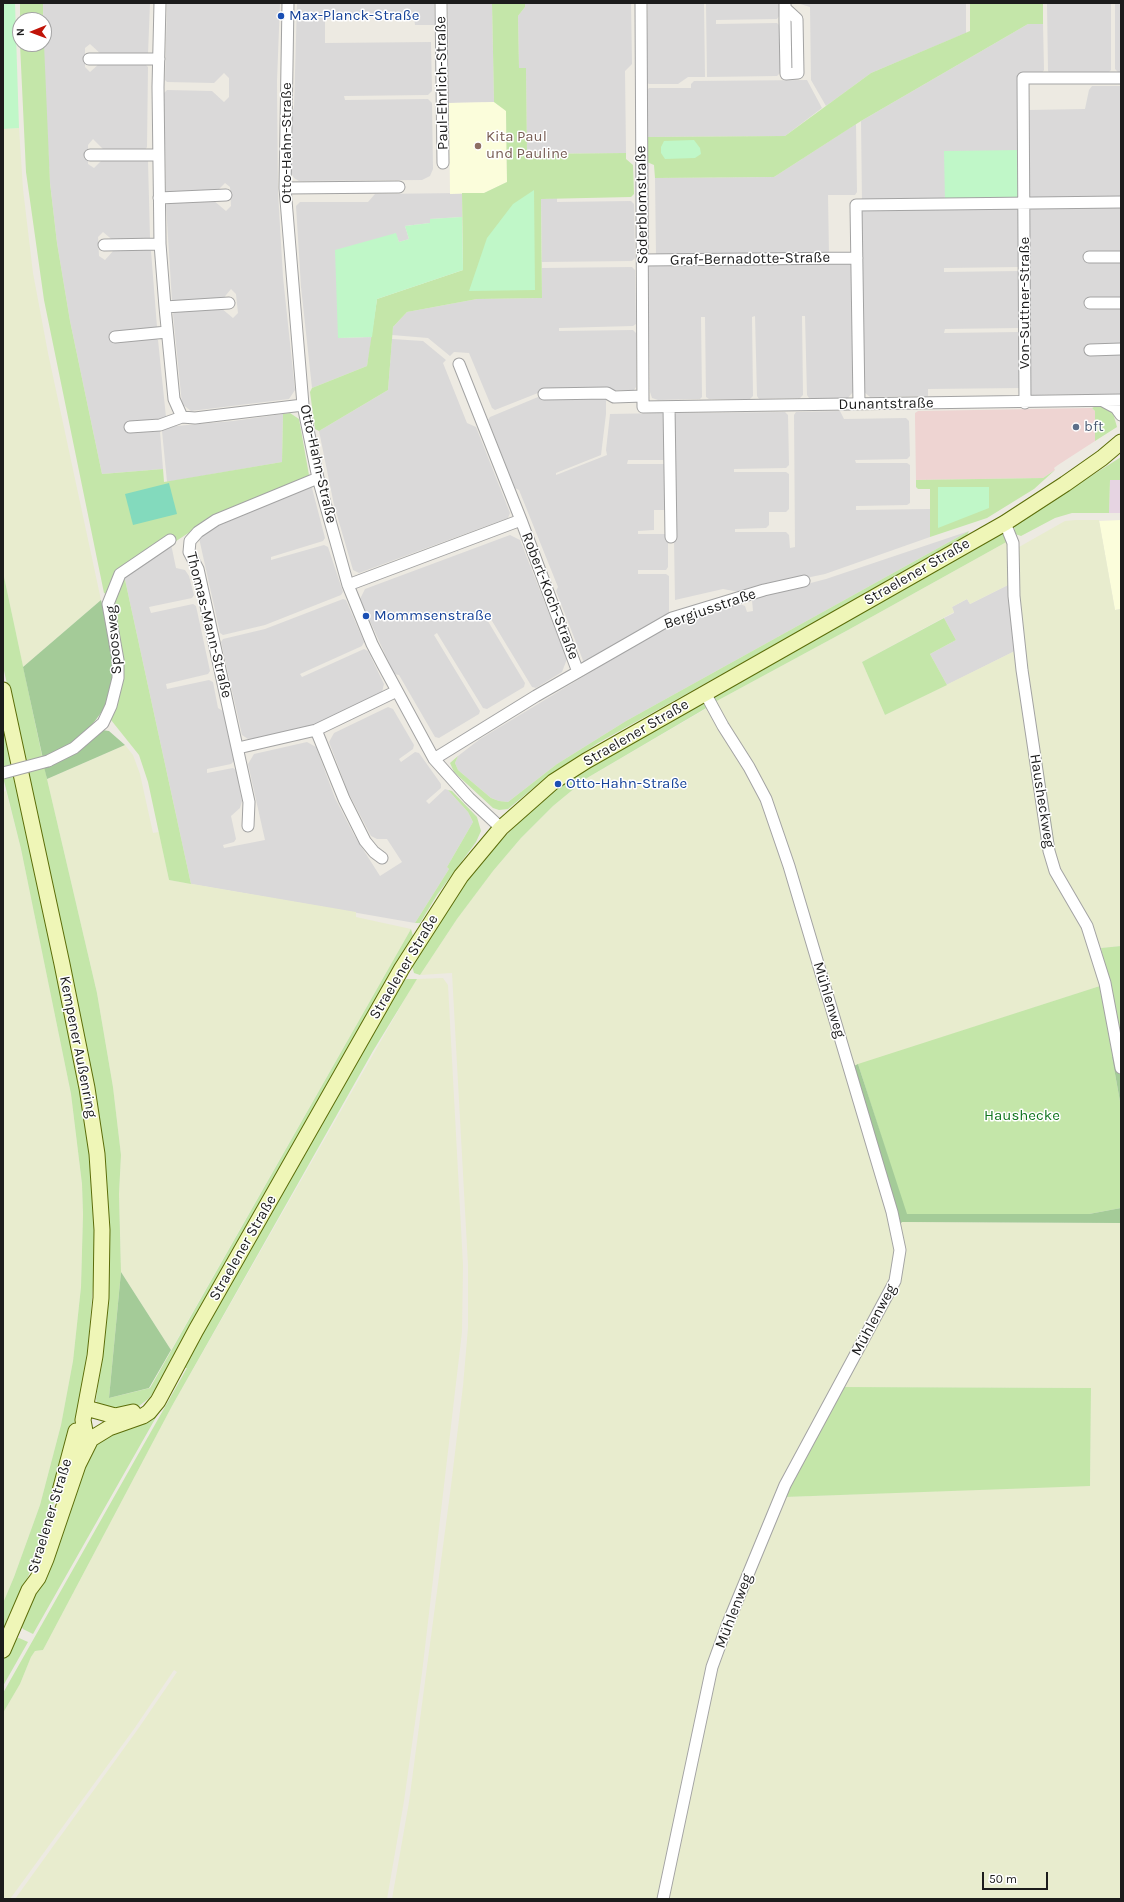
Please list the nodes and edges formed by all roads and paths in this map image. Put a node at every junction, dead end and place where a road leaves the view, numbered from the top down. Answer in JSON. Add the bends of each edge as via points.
{"nodes":[{"id":1,"x":160,"y":3,"type":"edge"},
{"id":2,"x":288,"y":3,"type":"edge"},
{"id":3,"x":441,"y":3,"type":"edge"},
{"id":4,"x":641,"y":3,"type":"edge"},
{"id":5,"x":785,"y":5,"type":"edge"},
{"id":6,"x":89,"y":58,"type":"dead end"},
{"id":7,"x":159,"y":59,"type":"junction"},
{"id":8,"x":1121,"y":78,"type":"edge"},
{"id":9,"x":90,"y":155,"type":"dead end"},
{"id":10,"x":158,"y":155,"type":"junction"},
{"id":11,"x":443,"y":163,"type":"dead end"},
{"id":12,"x":286,"y":188,"type":"junction"},
{"id":13,"x":399,"y":188,"type":"dead end"},
{"id":14,"x":226,"y":196,"type":"dead end"},
{"id":15,"x":159,"y":198,"type":"junction"},
{"id":16,"x":1121,"y":202,"type":"edge"},
{"id":17,"x":1024,"y":204,"type":"junction"},
{"id":18,"x":160,"y":244,"type":"junction"},
{"id":19,"x":104,"y":245,"type":"dead end"},
{"id":20,"x":1089,"y":257,"type":"dead end"},
{"id":21,"x":1121,"y":257,"type":"edge"},
{"id":22,"x":857,"y":258,"type":"junction"},
{"id":23,"x":643,"y":260,"type":"junction"},
{"id":24,"x":229,"y":303,"type":"dead end"},
{"id":25,"x":1090,"y":303,"type":"dead end"},
{"id":26,"x":1121,"y":303,"type":"edge"},
{"id":27,"x":164,"y":307,"type":"junction"},
{"id":28,"x":167,"y":332,"type":"junction"},
{"id":29,"x":115,"y":337,"type":"dead end"},
{"id":30,"x":1121,"y":349,"type":"edge"},
{"id":31,"x":1090,"y":350,"type":"dead end"},
{"id":32,"x":459,"y":364,"type":"dead end"},
{"id":33,"x":544,"y":394,"type":"dead end"},
{"id":34,"x":1102,"y":400,"type":"junction"},
{"id":35,"x":1121,"y":400,"type":"edge"},
{"id":36,"x":643,"y":401,"type":"junction"},
{"id":37,"x":1026,"y":402,"type":"junction"},
{"id":38,"x":303,"y":404,"type":"junction"},
{"id":39,"x":859,"y":404,"type":"junction"},
{"id":40,"x":669,"y":407,"type":"junction"},
{"id":41,"x":1121,"y":415,"type":"edge"},
{"id":42,"x":182,"y":417,"type":"junction"},
{"id":43,"x":130,"y":427,"type":"dead end"},
{"id":44,"x":1121,"y":442,"type":"edge"},
{"id":45,"x":318,"y":478,"type":"junction"},
{"id":46,"x":521,"y":520,"type":"junction"},
{"id":47,"x":1005,"y":523,"type":"junction"},
{"id":48,"x":671,"y":537,"type":"dead end"},
{"id":49,"x":170,"y":540,"type":"dead end"},
{"id":50,"x":804,"y":581,"type":"dead end"},
{"id":51,"x":348,"y":585,"type":"junction"},
{"id":52,"x":578,"y":672,"type":"junction"},
{"id":53,"x":3,"y":690,"type":"edge"},
{"id":54,"x":396,"y":691,"type":"junction"},
{"id":55,"x":705,"y":693,"type":"junction"},
{"id":56,"x":316,"y":730,"type":"junction"},
{"id":57,"x":238,"y":748,"type":"junction"},
{"id":58,"x":434,"y":759,"type":"junction"},
{"id":59,"x":3,"y":773,"type":"edge"},
{"id":60,"x":248,"y":826,"type":"dead end"},
{"id":61,"x":501,"y":828,"type":"junction"},
{"id":62,"x":382,"y":858,"type":"dead end"},
{"id":63,"x":1121,"y":1068,"type":"edge"},
{"id":64,"x":182,"y":1354,"type":"junction"},
{"id":65,"x":85,"y":1414,"type":"junction"},
{"id":66,"x":109,"y":1428,"type":"junction"},
{"id":67,"x":78,"y":1465,"type":"junction"},
{"id":68,"x":29,"y":1590,"type":"junction"},
{"id":69,"x":3,"y":1650,"type":"edge"},
{"id":70,"x":662,"y":1899,"type":"edge"}],
"edges":[{"from":1,"to":7,"type":"street"},
{"from":2,"to":12,"type":"street","name":"Otto-Hahn-Straße"},
{"from":3,"to":11,"type":"street","name":"Paul-Ehrlich-Straße"},
{"from":4,"to":23,"type":"street","name":"Söderblomstraße"},
{"from":5,"to":5,"type":"street","via":[[786,74],[798,73],[797,19]]},
{"from":6,"to":7,"type":"street"},
{"from":7,"to":10,"type":"street"},
{"from":8,"to":17,"type":"street","name":"Von-Suttner-Straße","via":[[1023,78]]},
{"from":9,"to":10,"type":"street"},
{"from":10,"to":15,"type":"street"},
{"from":12,"to":13,"type":"street"},
{"from":12,"to":38,"type":"street","name":"Otto-Hahn-Straße"},
{"from":14,"to":15,"type":"street"},
{"from":15,"to":18,"type":"street"},
{"from":16,"to":17,"type":"street"},
{"from":17,"to":22,"type":"street","via":[[856,205]]},
{"from":17,"to":37,"type":"street","name":"Von-Suttner-Straße"},
{"from":18,"to":19,"type":"street"},
{"from":18,"to":27,"type":"street"},
{"from":20,"to":21,"type":"street"},
{"from":22,"to":23,"type":"street","name":"Graf-Bernadotte-Straße"},
{"from":22,"to":39,"type":"street"},
{"from":23,"to":36,"type":"street","name":"Söderblomstraße"},
{"from":24,"to":27,"type":"street"},
{"from":25,"to":26,"type":"street"},
{"from":27,"to":28,"type":"street"},
{"from":28,"to":29,"type":"street"},
{"from":28,"to":42,"type":"street","via":[[174,399]]},
{"from":30,"to":31,"type":"street"},
{"from":32,"to":46,"type":"street","name":"Robert-Koch-Straße"},
{"from":33,"to":36,"type":"street","name":"Dunantstraße","via":[[606,393],[614,397]]},
{"from":34,"to":35,"type":"street","name":"Dunantstraße"},
{"from":34,"to":37,"type":"street","name":"Dunantstraße"},
{"from":34,"to":41,"type":"street","via":[[1116,408]]},
{"from":36,"to":40,"type":"street","name":"Dunantstraße"},
{"from":37,"to":39,"type":"street","name":"Dunantstraße"},
{"from":38,"to":42,"type":"street","via":[[209,417]]},
{"from":38,"to":45,"type":"street","name":"Otto-Hahn-Straße"},
{"from":39,"to":40,"type":"street","name":"Dunantstraße"},
{"from":40,"to":48,"type":"street"},
{"from":42,"to":43,"type":"street","via":[[160,425]]},
{"from":44,"to":47,"type":"street","name":"Straelener Straße","via":[[1078,475]]},
{"from":45,"to":51,"type":"street","name":"Otto-Hahn-Straße"},
{"from":45,"to":57,"type":"street","name":"Thomas-Mann-Straße","via":[[216,520],[190,541],[188,552],[198,569]]},
{"from":46,"to":51,"type":"street"},
{"from":46,"to":52,"type":"street","name":"Robert-Koch-Straße"},
{"from":47,"to":55,"type":"street","name":"Straelener Straße"},
{"from":47,"to":63,"type":"street","name":"Hausheckweg","via":[[1013,544],[1014,596],[1021,663],[1049,851],[1055,871],[1087,926],[1105,983]]},
{"from":49,"to":59,"type":"street","name":"Spoosweg","bridge":true,"via":[[120,574],[108,604],[118,660],[118,678],[111,706],[103,723],[74,748],[48,761]]},
{"from":50,"to":52,"type":"street","name":"Bergiusstraße","via":[[764,590],[672,618]]},
{"from":51,"to":54,"type":"street","name":"Otto-Hahn-Straße","via":[[372,644]]},
{"from":52,"to":58,"type":"street","name":"Robert-Koch-Straße"},
{"from":53,"to":65,"type":"street","name":"Kempener Außenring","via":[[62,964],[95,1138],[102,1222],[101,1279],[98,1327]]},
{"from":54,"to":56,"type":"street"},
{"from":54,"to":58,"type":"street","name":"Otto-Hahn-Straße"},
{"from":55,"to":61,"type":"street","name":"Straelener Straße","via":[[553,782]]},
{"from":55,"to":70,"type":"street","name":"Mühlenweg","via":[[766,799],[787,859],[892,1212],[900,1250],[895,1281],[785,1485],[728,1622],[712,1667]]},
{"from":56,"to":57,"type":"street"},
{"from":56,"to":62,"type":"street","via":[[364,841]]},
{"from":57,"to":60,"type":"street","name":"Thomas-Mann-Straße","via":[[249,802]]},
{"from":58,"to":61,"type":"street","name":"Otto-Hahn-Straße"},
{"from":61,"to":64,"type":"street","name":"Straelener Straße","via":[[461,876],[402,968]]},
{"from":64,"to":65,"type":"street","name":"Straelener Straße","via":[[154,1396],[135,1412],[115,1416]]},
{"from":64,"to":66,"type":"street","name":"Straelener Straße","via":[[167,1386],[149,1412],[137,1419]]},
{"from":65,"to":66,"type":"street"},
{"from":65,"to":67,"type":"street","name":"Straelener Straße","via":[[85,1431]]},
{"from":65,"to":68,"type":"street","name":"Straelener Straße","via":[[76,1430],[59,1496],[30,1578]]},
{"from":66,"to":67,"type":"street","name":"Straelener Straße","via":[[91,1439]]},
{"from":67,"to":68,"type":"street","name":"Straelener Straße","via":[[46,1559],[38,1578]]},
{"from":68,"to":69,"type":"street","name":"Straelener Straße"}]}
